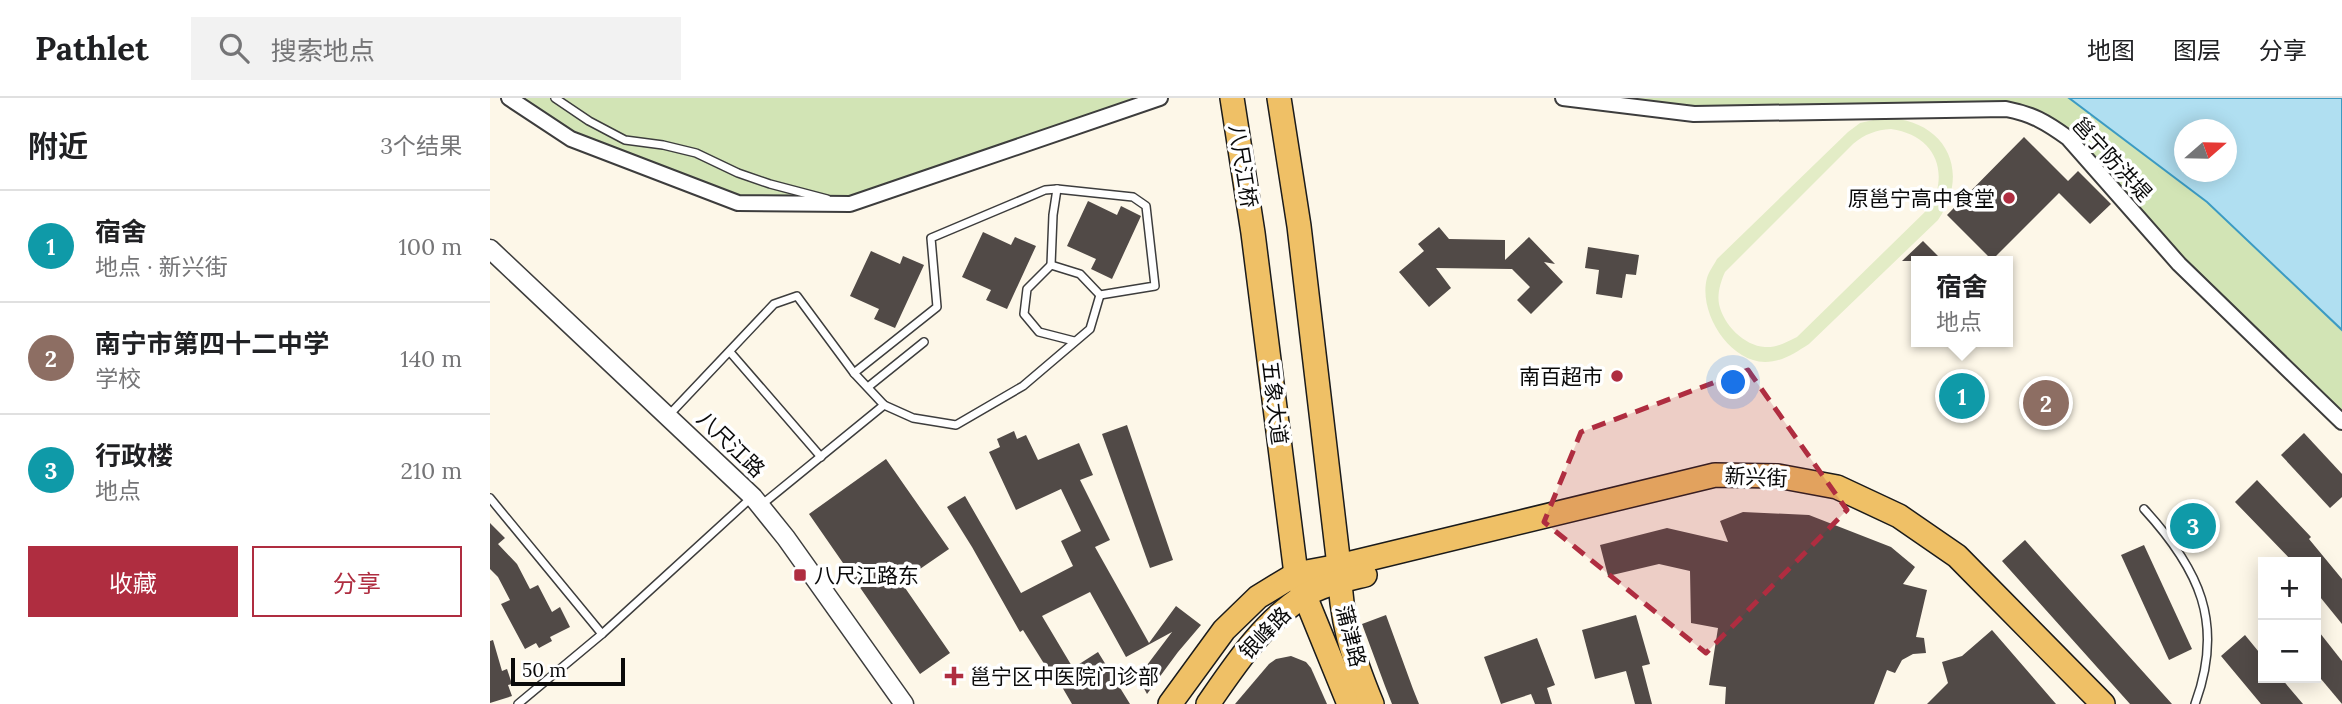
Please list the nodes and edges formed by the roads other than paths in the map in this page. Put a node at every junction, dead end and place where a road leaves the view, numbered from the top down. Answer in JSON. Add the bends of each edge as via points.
{"nodes":[{"id":1,"x":509,"y":98,"type":"edge"},
{"id":2,"x":555,"y":98,"type":"edge"},
{"id":3,"x":1160,"y":98,"type":"edge"},
{"id":4,"x":1232,"y":98,"type":"edge"},
{"id":5,"x":1279,"y":98,"type":"edge"},
{"id":6,"x":1563,"y":98,"type":"edge"},
{"id":7,"x":1057,"y":189,"type":"junction"},
{"id":8,"x":850,"y":204,"type":"junction"},
{"id":9,"x":1253,"y":233,"type":"joint"},
{"id":10,"x":490,"y":249,"type":"edge"},
{"id":11,"x":1051,"y":265,"type":"junction"},
{"id":12,"x":1100,"y":295,"type":"junction"},
{"id":13,"x":1074,"y":341,"type":"junction"},
{"id":14,"x":924,"y":342,"type":"dead end"},
{"id":15,"x":730,"y":352,"type":"junction"},
{"id":16,"x":854,"y":373,"type":"junction"},
{"id":17,"x":868,"y":387,"type":"junction"},
{"id":18,"x":884,"y":405,"type":"junction"},
{"id":19,"x":668,"y":415,"type":"junction"},
{"id":20,"x":2342,"y":422,"type":"edge"},
{"id":21,"x":821,"y":457,"type":"junction"},
{"id":22,"x":490,"y":498,"type":"edge"},
{"id":23,"x":757,"y":501,"type":"junction"},
{"id":24,"x":2144,"y":509,"type":"dead end"},
{"id":25,"x":1339,"y":573,"type":"junction"},
{"id":26,"x":1301,"y":584,"type":"junction"},
{"id":27,"x":602,"y":634,"type":"junction"},
{"id":28,"x":518,"y":704,"type":"edge"},
{"id":29,"x":904,"y":704,"type":"edge"},
{"id":30,"x":1170,"y":704,"type":"edge"},
{"id":31,"x":1208,"y":704,"type":"edge"},
{"id":32,"x":1349,"y":704,"type":"edge"},
{"id":33,"x":1372,"y":704,"type":"edge"},
{"id":34,"x":2084,"y":704,"type":"edge"},
{"id":35,"x":2103,"y":704,"type":"edge"},
{"id":36,"x":2194,"y":704,"type":"edge"}],
"edges":[{"from":1,"to":8,"type":"street","via":[[571,139],[738,203]]},
{"from":2,"to":8,"type":"lane","via":[[625,140],[696,153],[770,184]]},
{"from":3,"to":8,"type":"street"},
{"from":4,"to":9,"type":"main road","name":"八尺江桥"},
{"from":5,"to":25,"type":"main road","name":"五象大道"},
{"from":6,"to":20,"type":"street","name":"邕宁防洪堤","via":[[1694,114],[2006,109],[2029,114],[2068,138],[2179,264]]},
{"from":7,"to":11,"type":"lane"},
{"from":7,"to":12,"type":"lane","via":[[1133,197],[1146,206],[1155,286]]},
{"from":7,"to":16,"type":"lane","via":[[931,238],[937,307]]},
{"from":9,"to":26,"type":"main road","name":"五象大道"},
{"from":10,"to":19,"type":"street","name":"八尺江路"},
{"from":11,"to":12,"type":"lane","via":[[1080,274]]},
{"from":11,"to":13,"type":"lane","via":[[1027,289],[1024,314],[1039,331]]},
{"from":12,"to":13,"type":"lane","via":[[1090,329]]},
{"from":13,"to":18,"type":"lane","via":[[1023,386],[956,425],[913,418]]},
{"from":14,"to":17,"type":"lane"},
{"from":15,"to":16,"type":"lane","via":[[774,304],[797,296]]},
{"from":15,"to":19,"type":"lane"},
{"from":15,"to":21,"type":"lane"},
{"from":16,"to":17,"type":"lane"},
{"from":17,"to":18,"type":"lane"},
{"from":18,"to":21,"type":"lane"},
{"from":19,"to":23,"type":"street","name":"八尺江路"},
{"from":21,"to":23,"type":"lane"},
{"from":22,"to":27,"type":"lane"},
{"from":23,"to":27,"type":"lane"},
{"from":23,"to":29,"type":"street","name":"八尺江路"},
{"from":24,"to":36,"type":"lane","via":[[2183,556],[2202,601],[2208,644]]},
{"from":25,"to":26,"type":"main road"},
{"from":25,"to":33,"type":"main road","name":"蒲津路","via":[[1351,653]]},
{"from":25,"to":34,"type":"main road","name":"新兴街","via":[[1717,489],[1776,491],[1833,502],[1892,528],[1947,567]]},
{"from":25,"to":35,"type":"main road","name":"新兴街","via":[[1715,475],[1778,476],[1837,487],[1899,516],[1957,556]]},
{"from":26,"to":30,"type":"main road","name":"银峰路","via":[[1258,597],[1224,630]]},
{"from":26,"to":31,"type":"main road","name":"银峰路"},
{"from":26,"to":32,"type":"main road","name":"蒲津路"},
{"from":27,"to":28,"type":"lane"}]}
